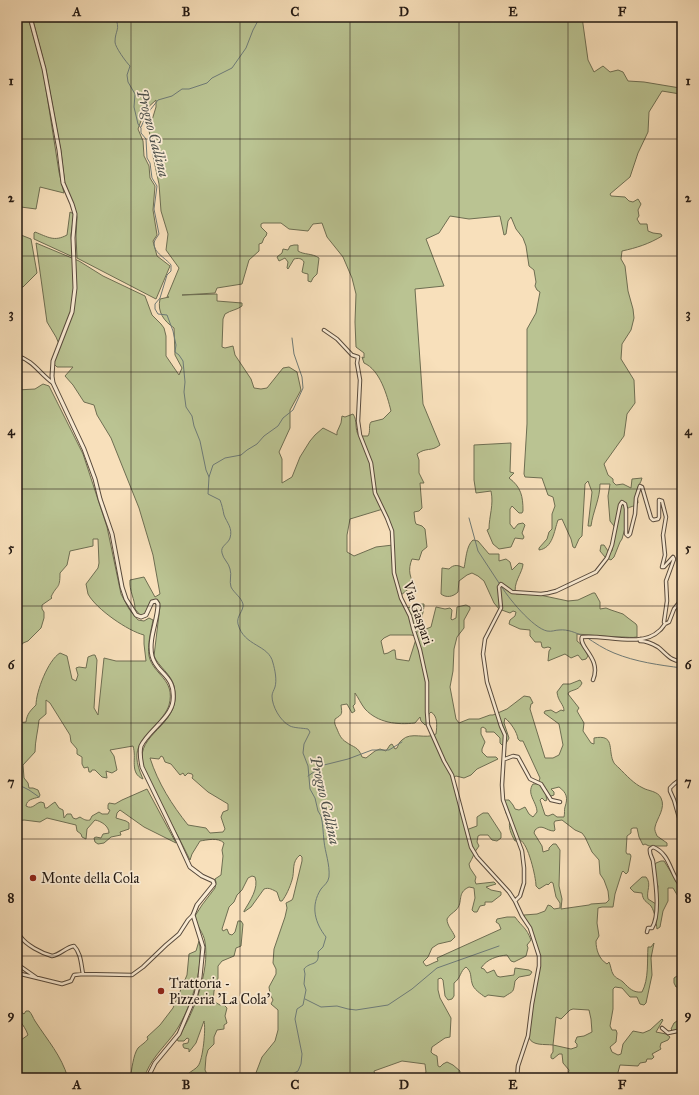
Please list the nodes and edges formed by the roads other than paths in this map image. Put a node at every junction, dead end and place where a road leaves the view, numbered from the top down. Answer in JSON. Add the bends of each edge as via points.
{"nodes":[{"id":1,"x":30,"y":17,"type":"edge"},
{"id":2,"x":324,"y":330,"type":"dead end"},
{"id":3,"x":17,"y":356,"type":"edge"},
{"id":4,"x":53,"y":383,"type":"junction"},
{"id":5,"x":682,"y":599,"type":"edge"},
{"id":6,"x":665,"y":624,"type":"junction"},
{"id":7,"x":641,"y":639,"type":"junction"},
{"id":8,"x":682,"y":661,"type":"edge"},
{"id":9,"x":593,"y":680,"type":"dead end"},
{"id":10,"x":505,"y":759,"type":"junction"},
{"id":11,"x":682,"y":778,"type":"edge"},
{"id":12,"x":560,"y":802,"type":"dead end"},
{"id":13,"x":682,"y":828,"type":"edge"},
{"id":14,"x":682,"y":887,"type":"edge"},
{"id":15,"x":515,"y":901,"type":"junction"},
{"id":16,"x":193,"y":915,"type":"junction"},
{"id":17,"x":647,"y":932,"type":"dead end"},
{"id":18,"x":20,"y":936,"type":"dead end"},
{"id":19,"x":17,"y":964,"type":"edge"},
{"id":20,"x":17,"y":973,"type":"edge"},
{"id":21,"x":83,"y":974,"type":"junction"},
{"id":22,"x":37,"y":979,"type":"junction"},
{"id":23,"x":662,"y":1028,"type":"dead end"},
{"id":24,"x":682,"y":1030,"type":"edge"},
{"id":25,"x":149,"y":1078,"type":"edge"},
{"id":26,"x":517,"y":1078,"type":"edge"}],
"edges":[{"from":1,"to":4,"type":"street","via":[[44,69],[64,183],[75,214],[75,288],[72,312],[53,361]]},
{"from":2,"to":15,"type":"street","name":"Via Gaspari","via":[[358,358],[360,435],[371,463],[375,493],[392,531],[394,573],[420,650],[427,682],[428,725],[452,775],[471,846],[477,857]]},
{"from":3,"to":4,"type":"street","via":[[30,362]]},
{"from":4,"to":16,"type":"street","via":[[95,479],[112,534],[126,599],[136,615],[141,618],[146,615],[152,602],[156,601],[158,604],[152,653],[156,664],[172,685],[173,702],[169,711],[141,746],[140,755],[142,767],[190,867],[213,881]]},
{"from":5,"to":6,"type":"street","via":[[678,602],[669,622]]},
{"from":6,"to":7,"type":"street","via":[[659,632]]},
{"from":6,"to":10,"type":"street","via":[[666,581],[674,559],[673,557],[664,567],[662,566],[666,517],[662,501],[659,500],[658,519],[653,520],[640,486],[630,534],[626,534],[626,509],[622,502],[612,546],[607,558],[596,572],[548,594],[512,592],[502,584],[499,587],[500,608],[485,640],[483,654],[487,682],[505,735]]},
{"from":7,"to":8,"type":"street","via":[[640,641],[658,647],[674,660]]},
{"from":7,"to":9,"type":"street","via":[[582,637],[580,640],[595,665]]},
{"from":10,"to":12,"type":"street","via":[[518,757],[530,779],[541,784],[551,800]]},
{"from":10,"to":15,"type":"street","via":[[503,800],[522,851],[524,868],[524,883],[520,896]]},
{"from":11,"to":13,"type":"street","via":[[670,788],[670,791]]},
{"from":14,"to":17,"type":"street","via":[[665,854],[653,847],[650,849],[657,890],[657,907],[655,923]]},
{"from":15,"to":26,"type":"street","name":"Via Gaspari","via":[[530,928],[539,956],[528,1036],[518,1066]]},
{"from":16,"to":21,"type":"street","via":[[180,934],[132,975]]},
{"from":16,"to":25,"type":"street","via":[[203,947],[196,994],[179,1034],[155,1064]]},
{"from":18,"to":21,"type":"street","via":[[30,945],[52,956],[74,946],[80,955]]},
{"from":19,"to":22,"type":"street"},
{"from":20,"to":22,"type":"street"},
{"from":21,"to":22,"type":"street","via":[[74,975],[71,981],[62,984]]},
{"from":23,"to":24,"type":"street","via":[[668,1033]]}]}
